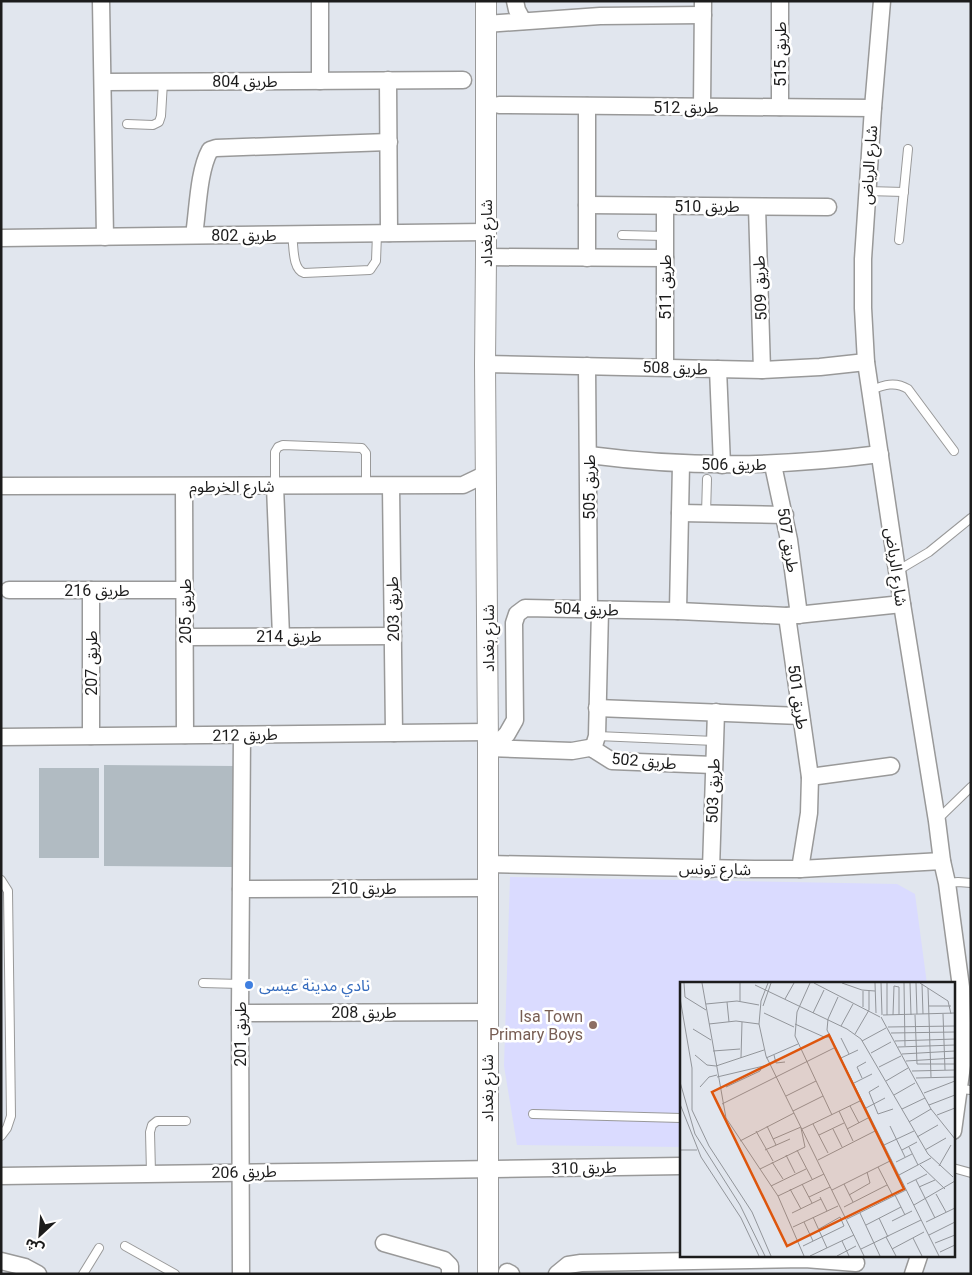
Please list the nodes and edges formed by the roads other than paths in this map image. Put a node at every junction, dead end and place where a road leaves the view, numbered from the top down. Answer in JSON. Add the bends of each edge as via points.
{"nodes":[{"id":1,"x":102,"y":1,"type":"edge"},
{"id":2,"x":320,"y":1,"type":"edge"},
{"id":3,"x":486,"y":1,"type":"edge"},
{"id":4,"x":515,"y":1,"type":"edge"},
{"id":5,"x":780,"y":1,"type":"edge"},
{"id":6,"x":882,"y":1,"type":"edge"},
{"id":7,"x":632,"y":8,"type":"edge"},
{"id":8,"x":703,"y":8,"type":"edge"},
{"id":9,"x":600,"y":9,"type":"edge"},
{"id":10,"x":523,"y":20,"type":"junction"},
{"id":11,"x":486,"y":24,"type":"junction"},
{"id":12,"x":388,"y":80,"type":"junction"},
{"id":13,"x":463,"y":80,"type":"dead end"},
{"id":14,"x":320,"y":81,"type":"junction"},
{"id":15,"x":103,"y":82,"type":"junction"},
{"id":16,"x":163,"y":82,"type":"junction"},
{"id":17,"x":499,"y":105,"type":"dead end"},
{"id":18,"x":587,"y":106,"type":"junction"},
{"id":19,"x":702,"y":107,"type":"junction"},
{"id":20,"x":780,"y":107,"type":"junction"},
{"id":21,"x":872,"y":108,"type":"junction"},
{"id":22,"x":127,"y":124,"type":"dead end"},
{"id":23,"x":389,"y":142,"type":"junction"},
{"id":24,"x":908,"y":149,"type":"dead end"},
{"id":25,"x":867,"y":191,"type":"junction"},
{"id":26,"x":904,"y":192,"type":"junction"},
{"id":27,"x":587,"y":205,"type":"junction"},
{"id":28,"x":665,"y":206,"type":"junction"},
{"id":29,"x":757,"y":207,"type":"junction"},
{"id":30,"x":828,"y":207,"type":"dead end"},
{"id":31,"x":486,"y":232,"type":"junction"},
{"id":32,"x":383,"y":233,"type":"junction"},
{"id":33,"x":292,"y":234,"type":"junction"},
{"id":34,"x":194,"y":235,"type":"junction"},
{"id":35,"x":622,"y":235,"type":"dead end"},
{"id":36,"x":665,"y":236,"type":"junction"},
{"id":37,"x":105,"y":237,"type":"junction"},
{"id":38,"x":1,"y":238,"type":"edge"},
{"id":39,"x":899,"y":240,"type":"dead end"},
{"id":40,"x":486,"y":257,"type":"junction"},
{"id":41,"x":586,"y":258,"type":"junction"},
{"id":42,"x":665,"y":258,"type":"junction"},
{"id":43,"x":866,"y":362,"type":"junction"},
{"id":44,"x":485,"y":364,"type":"junction"},
{"id":45,"x":588,"y":366,"type":"junction"},
{"id":46,"x":665,"y":367,"type":"junction"},
{"id":47,"x":718,"y":369,"type":"junction"},
{"id":48,"x":762,"y":370,"type":"junction"},
{"id":49,"x":871,"y":390,"type":"junction"},
{"id":50,"x":954,"y":451,"type":"dead end"},
{"id":51,"x":880,"y":454,"type":"junction"},
{"id":52,"x":589,"y":455,"type":"junction"},
{"id":53,"x":681,"y":464,"type":"junction"},
{"id":54,"x":774,"y":464,"type":"junction"},
{"id":55,"x":722,"y":465,"type":"junction"},
{"id":56,"x":486,"y":474,"type":"junction"},
{"id":57,"x":707,"y":479,"type":"dead end"},
{"id":58,"x":462,"y":485,"type":"junction"},
{"id":59,"x":1,"y":486,"type":"edge"},
{"id":60,"x":275,"y":486,"type":"junction"},
{"id":61,"x":366,"y":486,"type":"junction"},
{"id":62,"x":391,"y":486,"type":"junction"},
{"id":63,"x":184,"y":487,"type":"junction"},
{"id":64,"x":486,"y":499,"type":"junction"},
{"id":65,"x":680,"y":514,"type":"junction"},
{"id":66,"x":706,"y":514,"type":"junction"},
{"id":67,"x":785,"y":515,"type":"junction"},
{"id":68,"x":971,"y":518,"type":"edge"},
{"id":69,"x":897,"y":571,"type":"junction"},
{"id":70,"x":8,"y":590,"type":"dead end"},
{"id":71,"x":90,"y":590,"type":"junction"},
{"id":72,"x":185,"y":590,"type":"junction"},
{"id":73,"x":902,"y":604,"type":"junction"},
{"id":74,"x":594,"y":610,"type":"junction"},
{"id":75,"x":678,"y":611,"type":"junction"},
{"id":76,"x":793,"y":616,"type":"junction"},
{"id":77,"x":281,"y":636,"type":"junction"},
{"id":78,"x":393,"y":636,"type":"junction"},
{"id":79,"x":185,"y":637,"type":"junction"},
{"id":80,"x":597,"y":708,"type":"junction"},
{"id":81,"x":716,"y":712,"type":"junction"},
{"id":82,"x":801,"y":716,"type":"junction"},
{"id":83,"x":394,"y":733,"type":"junction"},
{"id":84,"x":185,"y":735,"type":"junction"},
{"id":85,"x":242,"y":735,"type":"junction"},
{"id":86,"x":91,"y":736,"type":"junction"},
{"id":87,"x":1,"y":737,"type":"edge"},
{"id":88,"x":714,"y":741,"type":"junction"},
{"id":89,"x":595,"y":742,"type":"junction"},
{"id":90,"x":490,"y":743,"type":"junction"},
{"id":91,"x":714,"y":765,"type":"junction"},
{"id":92,"x":891,"y":766,"type":"dead end"},
{"id":93,"x":810,"y":777,"type":"junction"},
{"id":94,"x":971,"y":787,"type":"edge"},
{"id":95,"x":937,"y":821,"type":"junction"},
{"id":96,"x":942,"y":861,"type":"junction"},
{"id":97,"x":488,"y":864,"type":"junction"},
{"id":98,"x":711,"y":869,"type":"junction"},
{"id":99,"x":800,"y":869,"type":"junction"},
{"id":100,"x":1,"y":880,"type":"edge"},
{"id":101,"x":947,"y":883,"type":"junction"},
{"id":102,"x":971,"y":884,"type":"edge"},
{"id":103,"x":488,"y":888,"type":"junction"},
{"id":104,"x":241,"y":889,"type":"junction"},
{"id":105,"x":203,"y":983,"type":"dead end"},
{"id":106,"x":240,"y":984,"type":"junction"},
{"id":107,"x":966,"y":987,"type":"edge"},
{"id":108,"x":488,"y":1012,"type":"junction"},
{"id":109,"x":240,"y":1013,"type":"junction"},
{"id":110,"x":965,"y":1089,"type":"edge"},
{"id":111,"x":533,"y":1114,"type":"dead end"},
{"id":112,"x":680,"y":1118,"type":"edge"},
{"id":113,"x":186,"y":1121,"type":"dead end"},
{"id":114,"x":954,"y":1128,"type":"edge"},
{"id":115,"x":1,"y":1136,"type":"edge"},
{"id":116,"x":680,"y":1166,"type":"edge"},
{"id":117,"x":954,"y":1168,"type":"edge"},
{"id":118,"x":487,"y":1170,"type":"junction"},
{"id":119,"x":240,"y":1172,"type":"junction"},
{"id":120,"x":151,"y":1173,"type":"junction"},
{"id":121,"x":971,"y":1173,"type":"edge"},
{"id":122,"x":1,"y":1176,"type":"edge"},
{"id":123,"x":384,"y":1243,"type":"dead end"},
{"id":124,"x":125,"y":1246,"type":"dead end"},
{"id":125,"x":99,"y":1248,"type":"dead end"},
{"id":126,"x":918,"y":1258,"type":"edge"},
{"id":127,"x":1,"y":1261,"type":"edge"},
{"id":128,"x":856,"y":1264,"type":"dead end"},
{"id":129,"x":502,"y":1273,"type":"edge"},
{"id":130,"x":38,"y":1274,"type":"edge"},
{"id":131,"x":83,"y":1274,"type":"edge"},
{"id":132,"x":175,"y":1274,"type":"edge"},
{"id":133,"x":241,"y":1274,"type":"edge"},
{"id":134,"x":450,"y":1274,"type":"edge"},
{"id":135,"x":556,"y":1274,"type":"edge"},
{"id":136,"x":913,"y":1274,"type":"edge"}],
"edges":[{"from":1,"to":15,"type":"street"},
{"from":2,"to":14,"type":"street"},
{"from":3,"to":11,"type":"street","name":"شارع بغداد"},
{"from":4,"to":10,"type":"street"},
{"from":5,"to":20,"type":"street","name":"طريق 515"},
{"from":6,"to":21,"type":"street","name":"شارع الرياض"},
{"from":7,"to":8,"type":"street"},
{"from":7,"to":9,"type":"street"},
{"from":8,"to":19,"type":"street"},
{"from":9,"to":10,"type":"street"},
{"from":10,"to":11,"type":"street"},
{"from":11,"to":31,"type":"street","name":"شارع بغداد"},
{"from":12,"to":13,"type":"street","name":"طريق 804"},
{"from":12,"to":14,"type":"street","name":"طريق 804"},
{"from":12,"to":23,"type":"street"},
{"from":14,"to":16,"type":"street","name":"طريق 804"},
{"from":15,"to":16,"type":"street","name":"طريق 804"},
{"from":15,"to":37,"type":"street"},
{"from":16,"to":22,"type":"lane","via":[[159,122],[153,125]]},
{"from":17,"to":18,"type":"street","name":"طريق 512"},
{"from":18,"to":19,"type":"street","name":"طريق 512"},
{"from":18,"to":27,"type":"street"},
{"from":19,"to":20,"type":"street","name":"طريق 512"},
{"from":20,"to":21,"type":"street","name":"طريق 512"},
{"from":21,"to":25,"type":"street","name":"شارع الرياض"},
{"from":23,"to":32,"type":"street"},
{"from":23,"to":34,"type":"street","via":[[210,150],[201,182]]},
{"from":24,"to":26,"type":"lane"},
{"from":25,"to":26,"type":"lane"},
{"from":25,"to":43,"type":"street","name":"شارع الرياض","via":[[863,259]]},
{"from":26,"to":39,"type":"lane"},
{"from":27,"to":28,"type":"street","name":"طريق 510"},
{"from":27,"to":41,"type":"street"},
{"from":28,"to":29,"type":"street","name":"طريق 510"},
{"from":28,"to":36,"type":"street","name":"طريق 511"},
{"from":29,"to":30,"type":"street","name":"طريق 510"},
{"from":29,"to":48,"type":"street","name":"طريق 509"},
{"from":31,"to":32,"type":"street","name":"طريق 802"},
{"from":31,"to":40,"type":"street","name":"شارع بغداد"},
{"from":32,"to":33,"type":"street","name":"طريق 802"},
{"from":32,"to":33,"type":"lane","via":[[376,261],[370,270],[304,273],[296,266]]},
{"from":33,"to":34,"type":"street","name":"طريق 802"},
{"from":34,"to":37,"type":"street","name":"طريق 802"},
{"from":35,"to":36,"type":"lane"},
{"from":36,"to":42,"type":"street","name":"طريق 511"},
{"from":37,"to":38,"type":"street","name":"طريق 802"},
{"from":40,"to":41,"type":"street"},
{"from":40,"to":44,"type":"street","name":"شارع بغداد"},
{"from":41,"to":42,"type":"street"},
{"from":42,"to":46,"type":"street","name":"طريق 511"},
{"from":43,"to":48,"type":"street","name":"طريق 508"},
{"from":43,"to":49,"type":"street","name":"شارع الرياض"},
{"from":44,"to":45,"type":"street","name":"طريق 508"},
{"from":44,"to":56,"type":"street","name":"شارع بغداد"},
{"from":45,"to":46,"type":"street","name":"طريق 508"},
{"from":45,"to":52,"type":"street","name":"طريق 505"},
{"from":46,"to":47,"type":"street","name":"طريق 508"},
{"from":47,"to":48,"type":"street","name":"طريق 508"},
{"from":47,"to":55,"type":"street"},
{"from":49,"to":50,"type":"lane","via":[[889,384],[908,390]]},
{"from":49,"to":51,"type":"street","name":"شارع الرياض"},
{"from":51,"to":54,"type":"street","name":"طريق 506"},
{"from":51,"to":69,"type":"street","name":"شارع الرياض"},
{"from":52,"to":53,"type":"street","name":"طريق 506"},
{"from":52,"to":74,"type":"street","name":"طريق 505"},
{"from":53,"to":55,"type":"street","name":"طريق 506"},
{"from":53,"to":65,"type":"street"},
{"from":54,"to":55,"type":"street","name":"طريق 506"},
{"from":54,"to":67,"type":"street","name":"طريق 507"},
{"from":56,"to":58,"type":"street","name":"شارع الخرطوم"},
{"from":56,"to":64,"type":"street","name":"شارع بغداد"},
{"from":57,"to":66,"type":"lane"},
{"from":58,"to":62,"type":"street","name":"شارع الخرطوم"},
{"from":58,"to":64,"type":"street","name":"شارع الخرطوم"},
{"from":59,"to":63,"type":"street","name":"شارع الخرطوم"},
{"from":60,"to":61,"type":"street","name":"شارع الخرطوم"},
{"from":60,"to":61,"type":"lane","via":[[275,452],[283,445],[362,448],[366,453]]},
{"from":60,"to":63,"type":"street","name":"شارع الخرطوم"},
{"from":60,"to":77,"type":"street"},
{"from":61,"to":62,"type":"street","name":"شارع الخرطوم"},
{"from":62,"to":78,"type":"street","name":"طريق 203"},
{"from":63,"to":72,"type":"street","name":"طريق 205"},
{"from":64,"to":90,"type":"street","name":"شارع بغداد"},
{"from":65,"to":66,"type":"street"},
{"from":65,"to":75,"type":"street"},
{"from":66,"to":67,"type":"street"},
{"from":67,"to":76,"type":"street","name":"طريق 507"},
{"from":68,"to":69,"type":"lane","via":[[929,552]]},
{"from":69,"to":73,"type":"street","name":"شارع الرياض"},
{"from":70,"to":71,"type":"street","name":"طريق 216"},
{"from":71,"to":72,"type":"street","name":"طريق 216"},
{"from":71,"to":86,"type":"street","name":"طريق 207"},
{"from":72,"to":79,"type":"street","name":"طريق 205"},
{"from":73,"to":76,"type":"street"},
{"from":73,"to":95,"type":"street","name":"شارع الرياض"},
{"from":74,"to":75,"type":"street","name":"طريق 504"},
{"from":74,"to":80,"type":"street"},
{"from":74,"to":90,"type":"street","name":"طريق 504","via":[[520,610],[514,623],[514,720],[507,734]]},
{"from":75,"to":76,"type":"street","name":"طريق 504"},
{"from":76,"to":82,"type":"street","name":"طريق 501"},
{"from":77,"to":78,"type":"street","name":"طريق 214"},
{"from":77,"to":79,"type":"street","name":"طريق 214"},
{"from":78,"to":83,"type":"street","name":"طريق 203"},
{"from":79,"to":84,"type":"street","name":"طريق 205"},
{"from":80,"to":81,"type":"street"},
{"from":80,"to":89,"type":"street"},
{"from":81,"to":82,"type":"street"},
{"from":81,"to":88,"type":"street","name":"طريق 503"},
{"from":82,"to":93,"type":"street","name":"طريق 501"},
{"from":83,"to":85,"type":"street","name":"طريق 212"},
{"from":83,"to":90,"type":"street","name":"طريق 212"},
{"from":84,"to":85,"type":"street","name":"طريق 212"},
{"from":84,"to":86,"type":"street","name":"طريق 212"},
{"from":85,"to":104,"type":"street","name":"طريق 201"},
{"from":86,"to":87,"type":"street","name":"طريق 212"},
{"from":88,"to":89,"type":"lane"},
{"from":88,"to":91,"type":"street","name":"طريق 503"},
{"from":89,"to":90,"type":"street","name":"طريق 502","via":[[589,748],[572,751]]},
{"from":89,"to":91,"type":"street","name":"طريق 502","via":[[612,761]]},
{"from":90,"to":97,"type":"street","name":"شارع بغداد"},
{"from":91,"to":98,"type":"street","name":"طريق 503"},
{"from":92,"to":93,"type":"street"},
{"from":93,"to":99,"type":"street","name":"طريق 501","via":[[809,813]]},
{"from":94,"to":95,"type":"lane"},
{"from":95,"to":96,"type":"street","name":"شارع الرياض"},
{"from":96,"to":99,"type":"street","name":"شارع تونس"},
{"from":96,"to":101,"type":"street","name":"شارع الرياض"},
{"from":97,"to":98,"type":"street","name":"شارع تونس"},
{"from":97,"to":103,"type":"street","name":"شارع بغداد"},
{"from":98,"to":99,"type":"street","name":"شارع تونس"},
{"from":100,"to":115,"type":"lane","via":[[8,891],[11,1116]]},
{"from":101,"to":102,"type":"lane"},
{"from":101,"to":107,"type":"street","name":"شارع الرياض"},
{"from":103,"to":104,"type":"street","name":"طريق 210"},
{"from":103,"to":108,"type":"street","name":"شارع بغداد"},
{"from":104,"to":106,"type":"street","name":"طريق 201"},
{"from":105,"to":106,"type":"lane"},
{"from":106,"to":109,"type":"street","name":"طريق 201"},
{"from":107,"to":110,"type":"street","name":"شارع الرياض"},
{"from":108,"to":109,"type":"street","name":"طريق 208"},
{"from":108,"to":118,"type":"street","name":"شارع بغداد"},
{"from":109,"to":119,"type":"street","name":"طريق 201"},
{"from":110,"to":114,"type":"street","name":"شارع الرياض"},
{"from":111,"to":112,"type":"lane"},
{"from":113,"to":120,"type":"lane","via":[[157,1121],[152,1125]]},
{"from":116,"to":118,"type":"street","name":"طريق 310"},
{"from":117,"to":121,"type":"lane"},
{"from":118,"to":119,"type":"street","name":"طريق 206"},
{"from":118,"to":129,"type":"street","name":"شارع بغداد"},
{"from":119,"to":120,"type":"street","name":"طريق 206"},
{"from":119,"to":133,"type":"street","name":"طريق 201"},
{"from":120,"to":122,"type":"street","name":"طريق 206"},
{"from":123,"to":134,"type":"street","via":[[444,1260],[450,1266]]},
{"from":124,"to":132,"type":"lane"},
{"from":125,"to":131,"type":"lane"},
{"from":126,"to":136,"type":"street"},
{"from":127,"to":130,"type":"street"},
{"from":128,"to":135,"type":"street","via":[[805,1259],[581,1263],[568,1265]]}]}
